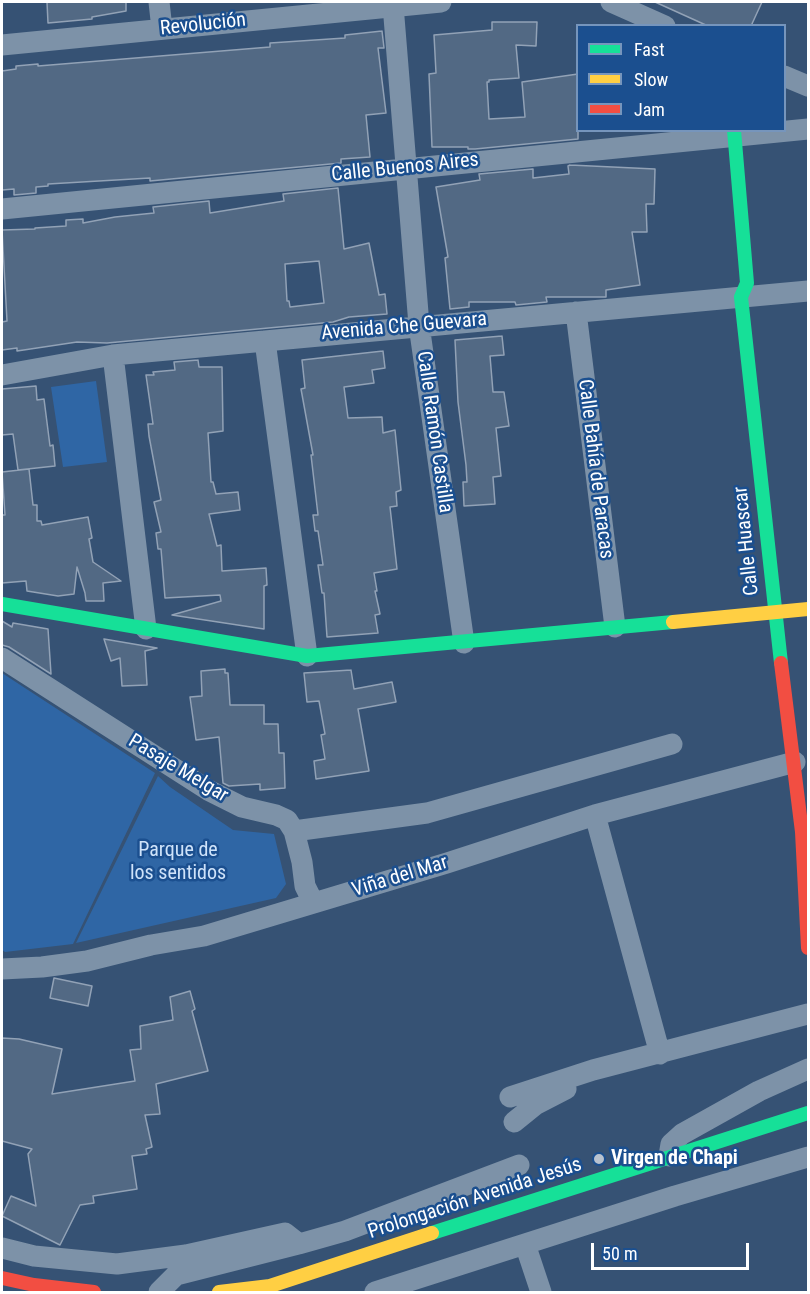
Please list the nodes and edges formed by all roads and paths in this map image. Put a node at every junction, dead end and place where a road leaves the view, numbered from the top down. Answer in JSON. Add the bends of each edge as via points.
{"nodes":[{"id":1,"x":159,"y":2,"type":"edge"},
{"id":2,"x":441,"y":2,"type":"edge"},
{"id":3,"x":611,"y":2,"type":"edge"},
{"id":4,"x":393,"y":5,"type":"junction"},
{"id":5,"x":660,"y":24,"type":"edge"},
{"id":6,"x":162,"y":29,"type":"junction"},
{"id":7,"x":2,"y":45,"type":"edge"},
{"id":8,"x":786,"y":77,"type":"edge"},
{"id":9,"x":808,"y":86,"type":"edge"},
{"id":10,"x":808,"y":129,"type":"edge"},
{"id":11,"x":786,"y":131,"type":"edge"},
{"id":12,"x":764,"y":132,"type":"edge"},
{"id":13,"x":735,"y":134,"type":"edge"},
{"id":14,"x":407,"y":168,"type":"junction"},
{"id":15,"x":2,"y":209,"type":"edge"},
{"id":16,"x":808,"y":291,"type":"edge"},
{"id":17,"x":741,"y":297,"type":"junction"},
{"id":18,"x":576,"y":312,"type":"junction"},
{"id":19,"x":419,"y":326,"type":"junction"},
{"id":20,"x":265,"y":341,"type":"junction"},
{"id":21,"x":112,"y":356,"type":"junction"},
{"id":22,"x":2,"y":375,"type":"edge"},
{"id":23,"x":2,"y":604,"type":"edge"},
{"id":24,"x":808,"y":609,"type":"edge"},
{"id":25,"x":775,"y":612,"type":"junction"},
{"id":26,"x":615,"y":627,"type":"junction"},
{"id":27,"x":146,"y":629,"type":"junction"},
{"id":28,"x":464,"y":643,"type":"junction"},
{"id":29,"x":307,"y":656,"type":"junction"},
{"id":30,"x":2,"y":658,"type":"edge"},
{"id":31,"x":672,"y":744,"type":"dead end"},
{"id":32,"x":795,"y":762,"type":"junction"},
{"id":33,"x":595,"y":815,"type":"junction"},
{"id":34,"x":294,"y":831,"type":"junction"},
{"id":35,"x":313,"y":902,"type":"junction"},
{"id":36,"x":808,"y":948,"type":"edge"},
{"id":37,"x":2,"y":969,"type":"edge"},
{"id":38,"x":808,"y":1014,"type":"edge"},
{"id":39,"x":660,"y":1054,"type":"junction"},
{"id":40,"x":808,"y":1069,"type":"edge"},
{"id":41,"x":593,"y":1070,"type":"junction"},
{"id":42,"x":510,"y":1097,"type":"dead end"},
{"id":43,"x":808,"y":1113,"type":"edge"},
{"id":44,"x":514,"y":1122,"type":"dead end"},
{"id":45,"x":669,"y":1156,"type":"junction"},
{"id":46,"x":808,"y":1157,"type":"edge"},
{"id":47,"x":519,"y":1165,"type":"dead end"},
{"id":48,"x":299,"y":1244,"type":"junction"},
{"id":49,"x":525,"y":1244,"type":"junction"},
{"id":50,"x":2,"y":1248,"type":"edge"},
{"id":51,"x":34,"y":1256,"type":"junction"},
{"id":52,"x":2,"y":1278,"type":"edge"},
{"id":53,"x":34,"y":1285,"type":"junction"},
{"id":54,"x":278,"y":1289,"type":"edge"},
{"id":55,"x":379,"y":1292,"type":"edge"},
{"id":56,"x":94,"y":1293,"type":"edge"},
{"id":57,"x":159,"y":1293,"type":"edge"},
{"id":58,"x":219,"y":1293,"type":"edge"},
{"id":59,"x":541,"y":1293,"type":"edge"}],
"edges":[{"from":1,"to":6,"type":"street"},
{"from":2,"to":4,"type":"street","name":"Revolución"},
{"from":3,"to":5,"type":"street"},
{"from":4,"to":6,"type":"street","name":"Revolución"},
{"from":4,"to":14,"type":"street","name":"Calle Ramón Castilla"},
{"from":6,"to":7,"type":"street","name":"Revolución"},
{"from":8,"to":9,"type":"street"},
{"from":10,"to":11,"type":"street","name":"Calle Buenos Aires"},
{"from":12,"to":13,"type":"street","name":"Calle Buenos Aires"},
{"from":13,"to":14,"type":"street","name":"Calle Buenos Aires"},
{"from":13,"to":17,"type":"street","name":"Calle Huascar","via":[[747,283]]},
{"from":14,"to":15,"type":"street","name":"Calle Buenos Aires"},
{"from":14,"to":19,"type":"street","name":"Calle Ramón Castilla"},
{"from":16,"to":17,"type":"street","name":"Avenida Che Guevara"},
{"from":17,"to":18,"type":"street","name":"Avenida Che Guevara"},
{"from":17,"to":25,"type":"street","name":"Calle Huascar"},
{"from":18,"to":19,"type":"street","name":"Avenida Che Guevara"},
{"from":18,"to":26,"type":"street","name":"Calle Bahía de Paracas"},
{"from":19,"to":20,"type":"street","name":"Avenida Che Guevara"},
{"from":19,"to":28,"type":"street","name":"Calle Ramón Castilla"},
{"from":20,"to":21,"type":"street","name":"Avenida Che Guevara"},
{"from":20,"to":29,"type":"street"},
{"from":21,"to":22,"type":"street","name":"Avenida Che Guevara"},
{"from":21,"to":27,"type":"street"},
{"from":23,"to":27,"type":"street"},
{"from":24,"to":25,"type":"street"},
{"from":25,"to":26,"type":"street"},
{"from":25,"to":32,"type":"street","name":"Calle Huascar"},
{"from":26,"to":28,"type":"street"},
{"from":27,"to":29,"type":"street"},
{"from":28,"to":29,"type":"street"},
{"from":30,"to":34,"type":"street","name":"Pasaje Melgar","via":[[208,790],[242,807],[276,814],[287,820]]},
{"from":31,"to":34,"type":"street","via":[[427,813]]},
{"from":32,"to":33,"type":"street","name":"Viña del Mar"},
{"from":32,"to":36,"type":"street","name":"Calle Huascar"},
{"from":33,"to":35,"type":"street","name":"Viña del Mar"},
{"from":33,"to":39,"type":"street"},
{"from":34,"to":35,"type":"street","via":[[305,886]]},
{"from":35,"to":37,"type":"street","name":"Viña del Mar","via":[[204,936],[87,961]]},
{"from":38,"to":39,"type":"street"},
{"from":39,"to":41,"type":"street"},
{"from":40,"to":45,"type":"street","via":[[682,1134],[671,1144]]},
{"from":41,"to":42,"type":"street"},
{"from":41,"to":44,"type":"street"},
{"from":43,"to":45,"type":"street","name":"Prolongación Avenida Jesús"},
{"from":45,"to":54,"type":"street","name":"Prolongación Avenida Jesús"},
{"from":46,"to":49,"type":"street"},
{"from":47,"to":48,"type":"street","via":[[345,1231]]},
{"from":48,"to":51,"type":"street","via":[[285,1233],[186,1255],[117,1264]]},
{"from":48,"to":57,"type":"street","via":[[176,1275]]},
{"from":49,"to":55,"type":"street"},
{"from":49,"to":59,"type":"street"},
{"from":50,"to":51,"type":"street"},
{"from":51,"to":53,"type":"street"},
{"from":52,"to":53,"type":"street"},
{"from":53,"to":56,"type":"street"},
{"from":54,"to":58,"type":"street","name":"Prolongación Avenida Jesús"}]}
